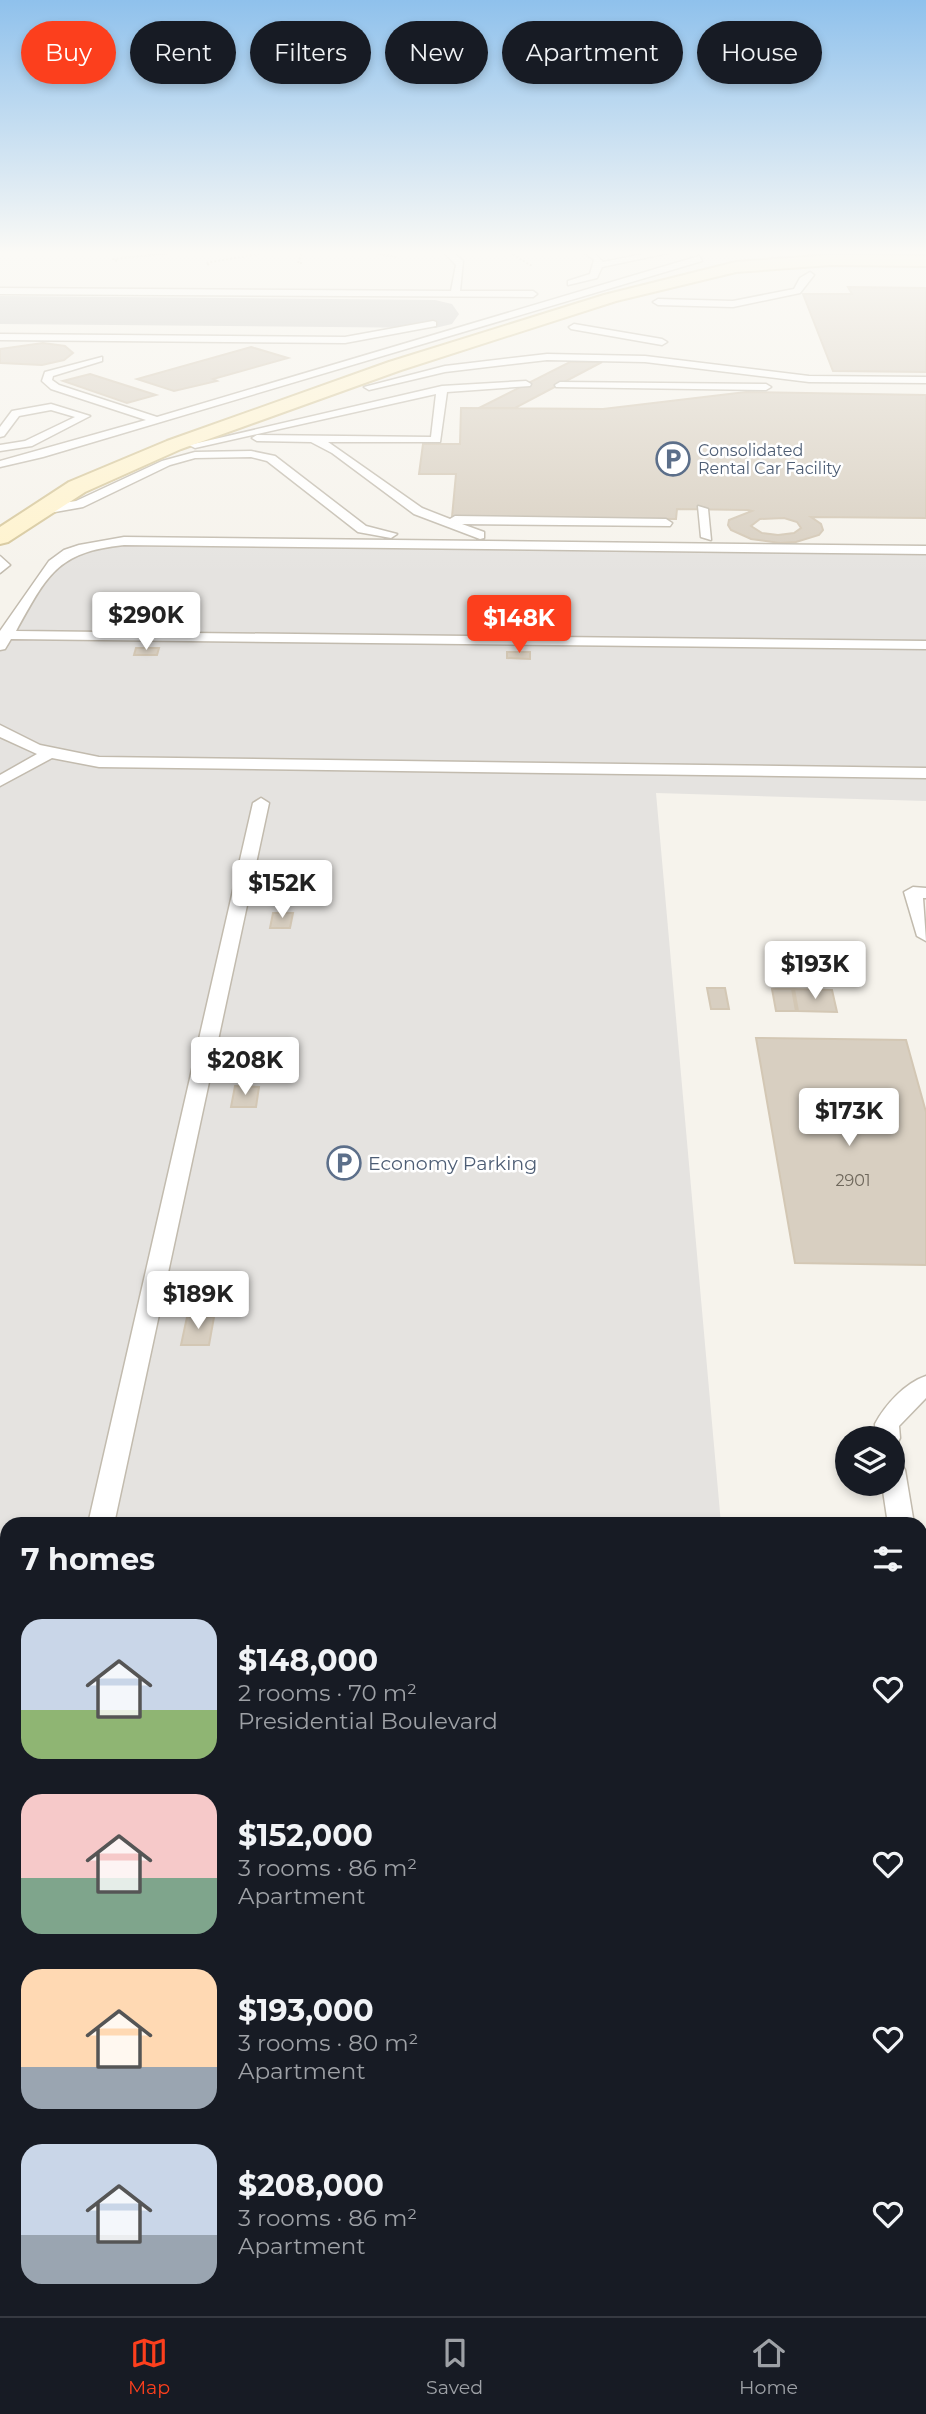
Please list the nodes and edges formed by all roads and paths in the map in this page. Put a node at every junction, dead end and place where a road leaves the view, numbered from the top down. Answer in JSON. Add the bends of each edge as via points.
{"nodes":[{"id":1,"x":364,"y":358,"type":"edge"},
{"id":2,"x":423,"y":358,"type":"edge"},
{"id":3,"x":468,"y":358,"type":"edge"},
{"id":4,"x":538,"y":358,"type":"edge"},
{"id":5,"x":600,"y":358,"type":"edge"},
{"id":6,"x":99,"y":359,"type":"dead end"},
{"id":7,"x":926,"y":380,"type":"edge"},
{"id":8,"x":526,"y":384,"type":"dead end"},
{"id":9,"x":560,"y":384,"type":"dead end"},
{"id":10,"x":369,"y":387,"type":"junction"},
{"id":11,"x":926,"y":388,"type":"edge"},
{"id":12,"x":442,"y":389,"type":"junction"},
{"id":13,"x":157,"y":420,"type":"junction"},
{"id":14,"x":226,"y":432,"type":"junction"},
{"id":15,"x":0,"y":434,"type":"edge"},
{"id":16,"x":313,"y":439,"type":"junction"},
{"id":17,"x":0,"y":448,"type":"edge"},
{"id":18,"x":0,"y":464,"type":"edge"},
{"id":19,"x":702,"y":509,"type":"dead end"},
{"id":20,"x":38,"y":511,"type":"junction"},
{"id":21,"x":440,"y":520,"type":"junction"},
{"id":22,"x":480,"y":534,"type":"junction"},
{"id":23,"x":0,"y":537,"type":"edge"},
{"id":24,"x":667,"y":537,"type":"junction"},
{"id":25,"x":707,"y":537,"type":"junction"},
{"id":26,"x":746,"y":538,"type":"dead end"},
{"id":27,"x":812,"y":538,"type":"dead end"},
{"id":28,"x":926,"y":539,"type":"edge"},
{"id":29,"x":419,"y":544,"type":"junction"},
{"id":30,"x":926,"y":550,"type":"edge"},
{"id":31,"x":0,"y":560,"type":"edge"},
{"id":32,"x":417,"y":560,"type":"dead end"},
{"id":33,"x":0,"y":569,"type":"edge"},
{"id":34,"x":2,"y":639,"type":"edge"},
{"id":35,"x":926,"y":645,"type":"edge"},
{"id":36,"x":0,"y":730,"type":"edge"},
{"id":37,"x":49,"y":753,"type":"junction"},
{"id":38,"x":926,"y":773,"type":"edge"},
{"id":39,"x":0,"y":781,"type":"edge"},
{"id":40,"x":261,"y":803,"type":"dead end"},
{"id":41,"x":919,"y":893,"type":"edge"},
{"id":42,"x":926,"y":936,"type":"edge"},
{"id":43,"x":926,"y":1385,"type":"edge"},
{"id":44,"x":887,"y":1426,"type":"edge"},
{"id":45,"x":896,"y":1496,"type":"edge"},
{"id":46,"x":103,"y":1517,"type":"edge"},
{"id":47,"x":900,"y":1517,"type":"edge"}],
"edges":[{"from":1,"to":13,"type":"lane"},
{"from":2,"to":14,"type":"main road"},
{"from":3,"to":10,"type":"main road"},
{"from":4,"to":10,"type":"lane","via":[[445,369]]},
{"from":5,"to":7,"type":"lane","via":[[645,359],[808,379]]},
{"from":6,"to":13,"type":"lane","via":[[49,374],[47,381]]},
{"from":8,"to":12,"type":"lane"},
{"from":9,"to":11,"type":"lane","via":[[856,391]]},
{"from":10,"to":14,"type":"main road"},
{"from":12,"to":14,"type":"lane"},
{"from":12,"to":16,"type":"lane","via":[[436,440]]},
{"from":13,"to":18,"type":"lane"},
{"from":14,"to":16,"type":"lane"},
{"from":14,"to":20,"type":"main road","via":[[141,458]]},
{"from":15,"to":17,"type":"lane","via":[[16,413],[51,407],[85,416],[28,444]]},
{"from":16,"to":21,"type":"lane","via":[[418,511]]},
{"from":19,"to":25,"type":"lane"},
{"from":20,"to":22,"type":"lane","via":[[79,504],[166,463],[219,452],[271,458],[362,530]]},
{"from":20,"to":23,"type":"main road"},
{"from":21,"to":22,"type":"lane"},
{"from":21,"to":24,"type":"lane","via":[[666,521]]},
{"from":22,"to":24,"type":"lane"},
{"from":24,"to":25,"type":"lane"},
{"from":25,"to":26,"type":"lane"},
{"from":27,"to":28,"type":"lane"},
{"from":29,"to":30,"type":"lane"},
{"from":29,"to":32,"type":"lane"},
{"from":29,"to":34,"type":"lane","via":[[124,541],[90,546],[62,557],[49,568]]},
{"from":31,"to":33,"type":"lane","via":[[4,565]]},
{"from":34,"to":35,"type":"lane"},
{"from":36,"to":37,"type":"lane","via":[[13,740]]},
{"from":37,"to":38,"type":"lane","via":[[158,765]]},
{"from":37,"to":39,"type":"lane"},
{"from":40,"to":46,"type":"lane"},
{"from":41,"to":42,"type":"lane"},
{"from":43,"to":44,"type":"lane","via":[[902,1405]]},
{"from":45,"to":47,"type":"lane"}]}
